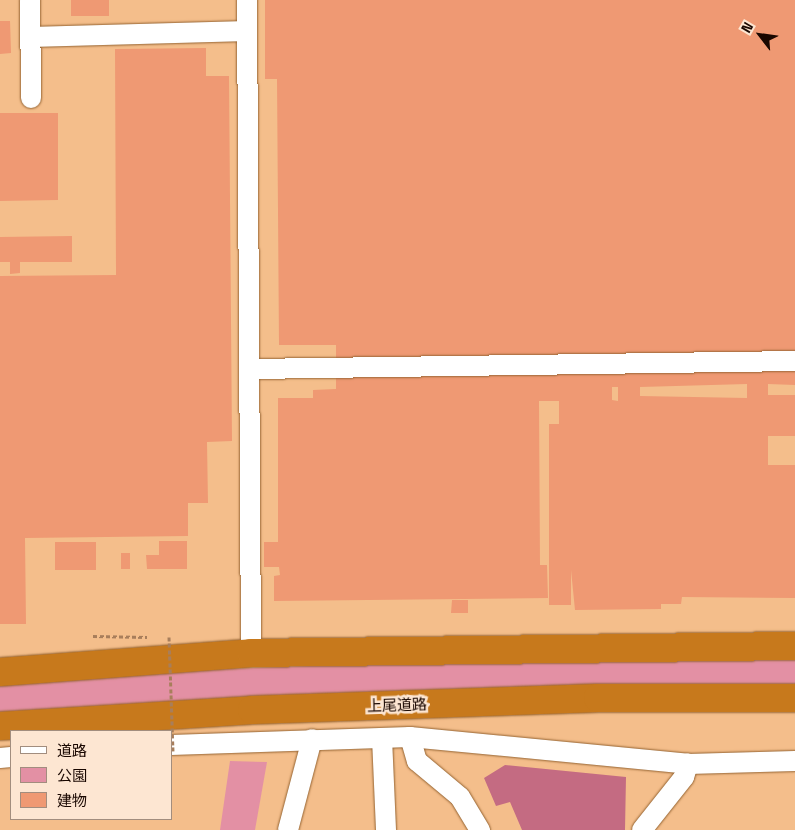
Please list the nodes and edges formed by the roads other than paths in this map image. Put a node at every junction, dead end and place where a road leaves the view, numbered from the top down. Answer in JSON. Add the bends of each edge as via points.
{"nodes":[{"id":1,"x":30,"y":0,"type":"edge"},
{"id":2,"x":247,"y":0,"type":"edge"},
{"id":3,"x":247,"y":31,"type":"junction"},
{"id":4,"x":31,"y":37,"type":"junction"},
{"id":5,"x":31,"y":98,"type":"dead end"},
{"id":6,"x":795,"y":361,"type":"edge"},
{"id":7,"x":251,"y":369,"type":"junction"},
{"id":8,"x":795,"y":646,"type":"edge"},
{"id":9,"x":251,"y":653,"type":"junction"},
{"id":10,"x":0,"y":672,"type":"edge"},
{"id":11,"x":795,"y":698,"type":"edge"},
{"id":12,"x":0,"y":726,"type":"edge"},
{"id":13,"x":410,"y":737,"type":"junction"},
{"id":14,"x":382,"y":738,"type":"junction"},
{"id":15,"x":312,"y":739,"type":"junction"},
{"id":16,"x":172,"y":749,"type":"edge"},
{"id":17,"x":795,"y":761,"type":"edge"},
{"id":18,"x":688,"y":764,"type":"junction"},
{"id":19,"x":288,"y":830,"type":"edge"},
{"id":20,"x":386,"y":830,"type":"edge"},
{"id":21,"x":480,"y":830,"type":"edge"},
{"id":22,"x":642,"y":830,"type":"edge"}],
"edges":[{"from":1,"to":4,"type":"street"},
{"from":2,"to":3,"type":"street"},
{"from":3,"to":4,"type":"street"},
{"from":3,"to":7,"type":"street"},
{"from":4,"to":5,"type":"street"},
{"from":6,"to":7,"type":"street"},
{"from":7,"to":9,"type":"street"},
{"from":8,"to":9,"type":"highway"},
{"from":9,"to":10,"type":"highway"},
{"from":11,"to":12,"type":"highway","name":"上尾道路","via":[[598,698],[252,710]]},
{"from":13,"to":14,"type":"street"},
{"from":13,"to":18,"type":"street"},
{"from":13,"to":21,"type":"street","via":[[417,761],[460,797]]},
{"from":14,"to":15,"type":"street"},
{"from":14,"to":20,"type":"street"},
{"from":15,"to":16,"type":"street"},
{"from":15,"to":19,"type":"street"},
{"from":17,"to":18,"type":"street"},
{"from":18,"to":22,"type":"street","via":[[684,777]]}]}
